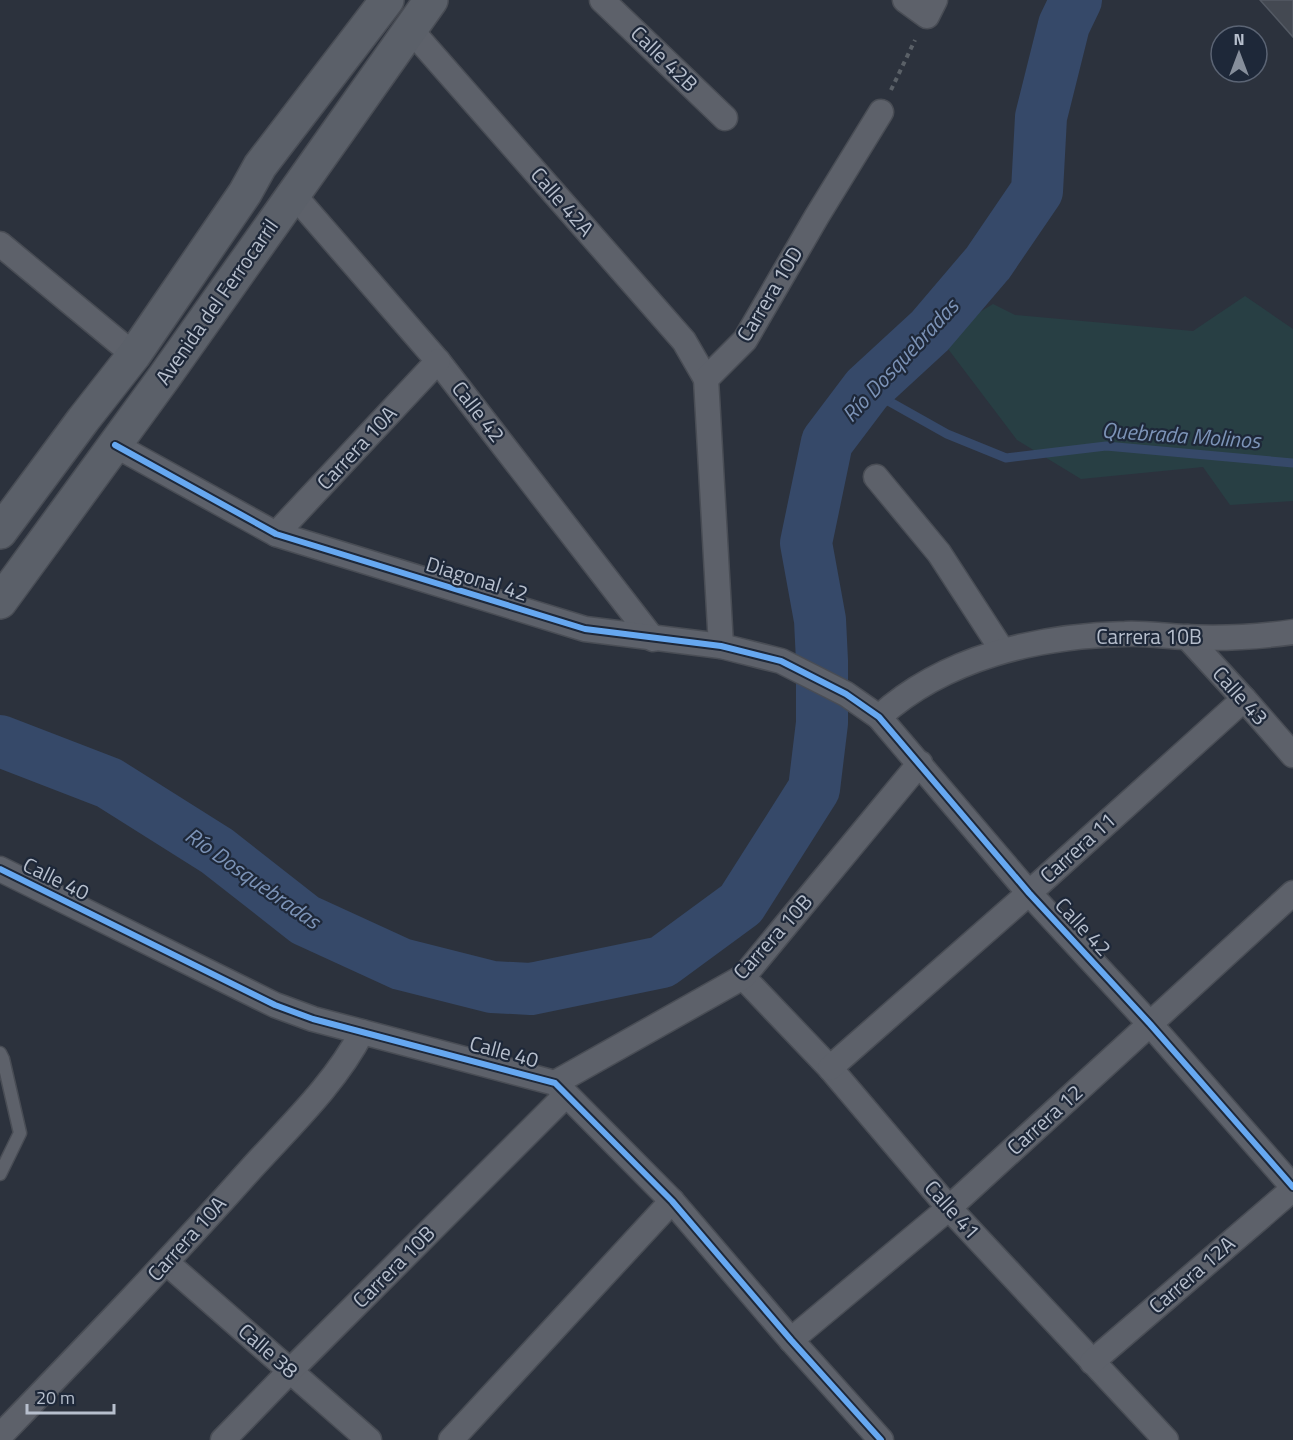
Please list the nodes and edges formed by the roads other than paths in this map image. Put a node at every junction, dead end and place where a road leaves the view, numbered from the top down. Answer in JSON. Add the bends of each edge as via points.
{"nodes":[{"id":1,"x":387,"y":0,"type":"edge"},
{"id":2,"x":431,"y":0,"type":"edge"},
{"id":3,"x":602,"y":0,"type":"edge"},
{"id":4,"x":905,"y":0,"type":"edge"},
{"id":5,"x":931,"y":8,"type":"edge"},
{"id":6,"x":410,"y":29,"type":"junction"},
{"id":7,"x":881,"y":112,"type":"road end"},
{"id":8,"x":725,"y":118,"type":"dead end"},
{"id":9,"x":293,"y":194,"type":"junction"},
{"id":10,"x":0,"y":244,"type":"edge"},
{"id":11,"x":134,"y":355,"type":"junction"},
{"id":12,"x":438,"y":361,"type":"junction"},
{"id":13,"x":706,"y":379,"type":"junction"},
{"id":14,"x":115,"y":445,"type":"junction"},
{"id":15,"x":876,"y":477,"type":"dead end"},
{"id":16,"x":0,"y":532,"type":"edge"},
{"id":17,"x":276,"y":534,"type":"junction"},
{"id":18,"x":0,"y":602,"type":"edge"},
{"id":19,"x":1293,"y":632,"type":"edge"},
{"id":20,"x":1187,"y":637,"type":"junction"},
{"id":21,"x":653,"y":639,"type":"junction"},
{"id":22,"x":721,"y":646,"type":"junction"},
{"id":23,"x":1002,"y":650,"type":"junction"},
{"id":24,"x":846,"y":694,"type":"joint"},
{"id":25,"x":1244,"y":699,"type":"junction"},
{"id":26,"x":879,"y":717,"type":"junction"},
{"id":27,"x":1293,"y":755,"type":"edge"},
{"id":28,"x":920,"y":763,"type":"junction"},
{"id":29,"x":0,"y":869,"type":"edge"},
{"id":30,"x":1029,"y":893,"type":"junction"},
{"id":31,"x":1293,"y":893,"type":"edge"},
{"id":32,"x":743,"y":977,"type":"junction"},
{"id":33,"x":1150,"y":1024,"type":"junction"},
{"id":34,"x":362,"y":1032,"type":"junction"},
{"id":35,"x":0,"y":1053,"type":"edge"},
{"id":36,"x":830,"y":1068,"type":"junction"},
{"id":37,"x":561,"y":1089,"type":"junction"},
{"id":38,"x":0,"y":1174,"type":"edge"},
{"id":39,"x":1293,"y":1188,"type":"edge"},
{"id":40,"x":672,"y":1201,"type":"junction"},
{"id":41,"x":949,"y":1208,"type":"junction"},
{"id":42,"x":166,"y":1263,"type":"junction"},
{"id":43,"x":791,"y":1340,"type":"junction"},
{"id":44,"x":1092,"y":1362,"type":"junction"},
{"id":45,"x":290,"y":1371,"type":"junction"},
{"id":46,"x":0,"y":1436,"type":"edge"},
{"id":47,"x":223,"y":1440,"type":"edge"},
{"id":48,"x":369,"y":1440,"type":"edge"},
{"id":49,"x":451,"y":1440,"type":"edge"},
{"id":50,"x":881,"y":1440,"type":"edge"},
{"id":51,"x":1166,"y":1440,"type":"edge"}],
"edges":[{"from":1,"to":11,"type":"main road","name":"Avenida del Ferrocarril","via":[[260,166]]},
{"from":2,"to":6,"type":"main road","name":"Avenida del Ferrocarril"},
{"from":3,"to":8,"type":"street","name":"Calle 42B"},
{"from":4,"to":5,"type":"street"},
{"from":6,"to":9,"type":"main road","name":"Avenida del Ferrocarril"},
{"from":6,"to":13,"type":"street","name":"Calle 42A","via":[[684,341]]},
{"from":7,"to":13,"type":"street","name":"Carrera 10D","via":[[745,340]]},
{"from":9,"to":12,"type":"street","name":"Calle 42"},
{"from":9,"to":14,"type":"main road","name":"Avenida del Ferrocarril"},
{"from":10,"to":11,"type":"street"},
{"from":11,"to":16,"type":"main road","name":"Avenida del Ferrocarril"},
{"from":12,"to":17,"type":"street","name":"Carrera 10A"},
{"from":12,"to":21,"type":"street","name":"Calle 42"},
{"from":13,"to":22,"type":"street"},
{"from":14,"to":17,"type":"street","name":"Diagonal 42"},
{"from":14,"to":18,"type":"main road","name":"Avenida del Ferrocarril"},
{"from":15,"to":23,"type":"street","via":[[939,553]]},
{"from":17,"to":21,"type":"street","name":"Diagonal 42","via":[[585,629]]},
{"from":19,"to":20,"type":"street","name":"Carrera 10B"},
{"from":20,"to":23,"type":"street","name":"Carrera 10B","via":[[1125,634]]},
{"from":20,"to":25,"type":"street","name":"Calle 43"},
{"from":21,"to":22,"type":"street","name":"Diagonal 42"},
{"from":22,"to":24,"type":"street","name":"Diagonal 42","via":[[781,661]]},
{"from":23,"to":26,"type":"street","name":"Carrera 10B","via":[[935,677],[900,698]]},
{"from":24,"to":26,"type":"street","name":"Calle 42"},
{"from":25,"to":27,"type":"street","name":"Calle 43"},
{"from":25,"to":30,"type":"street","name":"Carrera 11"},
{"from":26,"to":28,"type":"street","name":"Calle 42"},
{"from":28,"to":30,"type":"street","name":"Calle 42"},
{"from":28,"to":32,"type":"street","name":"Carrera 10B"},
{"from":29,"to":34,"type":"street","name":"Calle 40","via":[[275,1005]]},
{"from":30,"to":33,"type":"street","name":"Calle 42"},
{"from":30,"to":36,"type":"street","name":"Carrera 11"},
{"from":31,"to":33,"type":"street","name":"Carrera 12"},
{"from":32,"to":36,"type":"street","name":"Calle 41"},
{"from":32,"to":37,"type":"street","name":"Carrera 10B"},
{"from":33,"to":39,"type":"street","name":"Calle 42"},
{"from":33,"to":41,"type":"street","name":"Carrera 12"},
{"from":34,"to":37,"type":"street","name":"Calle 40"},
{"from":34,"to":42,"type":"street","name":"Carrera 10A","via":[[350,1057],[334,1076]]},
{"from":35,"to":38,"type":"lane","via":[[20,1133]]},
{"from":36,"to":41,"type":"street","name":"Calle 41"},
{"from":37,"to":40,"type":"street"},
{"from":37,"to":45,"type":"street","name":"Carrera 10B"},
{"from":39,"to":44,"type":"street","name":"Carrera 12A"},
{"from":40,"to":43,"type":"street"},
{"from":40,"to":49,"type":"street"},
{"from":41,"to":43,"type":"street","name":"Carrera 12"},
{"from":41,"to":44,"type":"street","name":"Calle 41"},
{"from":42,"to":45,"type":"street","name":"Calle 38"},
{"from":42,"to":46,"type":"street","name":"Carrera 10A"},
{"from":43,"to":50,"type":"street"},
{"from":44,"to":51,"type":"street","name":"Calle 41"},
{"from":45,"to":47,"type":"street","name":"Carrera 10B"},
{"from":45,"to":48,"type":"street","name":"Calle 38"}]}
